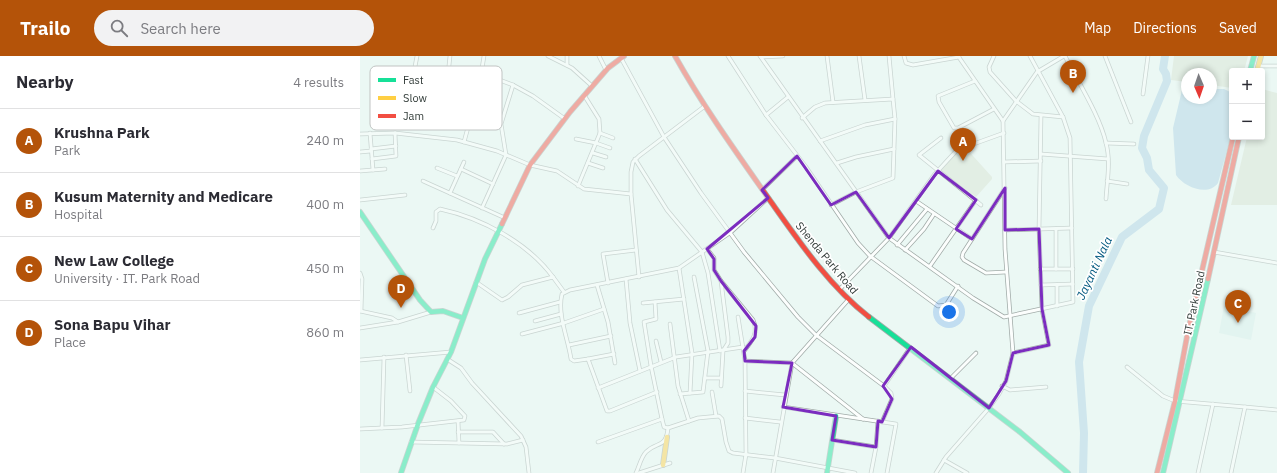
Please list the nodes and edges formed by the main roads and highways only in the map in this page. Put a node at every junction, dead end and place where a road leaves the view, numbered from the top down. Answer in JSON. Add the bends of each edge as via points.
{"nodes":[{"id":1,"x":675,"y":56,"type":"edge"},
{"id":2,"x":1254,"y":56,"type":"edge"},
{"id":3,"x":1261,"y":56,"type":"edge"},
{"id":4,"x":622,"y":57,"type":"edge"},
{"id":5,"x":1251,"y":68,"type":"edge"},
{"id":6,"x":1258,"y":68,"type":"edge"},
{"id":7,"x":1232,"y":140,"type":"edge"},
{"id":8,"x":1238,"y":140,"type":"edge"},
{"id":9,"x":360,"y":212,"type":"edge"},
{"id":10,"x":463,"y":318,"type":"junction"},
{"id":11,"x":1178,"y":401,"type":"junction"},
{"id":12,"x":836,"y":416,"type":"road end"},
{"id":13,"x":667,"y":437,"type":"road end"},
{"id":14,"x":663,"y":465,"type":"road end"},
{"id":15,"x":828,"y":471,"type":"edge"},
{"id":16,"x":401,"y":473,"type":"edge"},
{"id":17,"x":1068,"y":473,"type":"edge"},
{"id":18,"x":1157,"y":473,"type":"edge"},
{"id":19,"x":1163,"y":473,"type":"edge"}],
"edges":[{"from":1,"to":17,"type":"main road","name":"Shenda Park Road","via":[[705,106],[762,190],[838,290],[1020,432]]},
{"from":2,"to":5,"type":"main road"},
{"from":3,"to":6,"type":"main road"},
{"from":4,"to":10,"type":"main road","via":[[606,70],[584,95],[530,165],[485,259]]},
{"from":7,"to":11,"type":"main road","name":"IT. Park Road","via":[[1188,331]]},
{"from":8,"to":11,"type":"main road","name":"IT. Park Road"},
{"from":9,"to":10,"type":"main road","via":[[420,300],[432,312],[443,311]]},
{"from":10,"to":16,"type":"main road","via":[[451,352],[418,424]]},
{"from":11,"to":18,"type":"main road","name":"IT. Park Road"},
{"from":11,"to":19,"type":"main road","name":"IT. Park Road"},
{"from":12,"to":15,"type":"main road"},
{"from":13,"to":14,"type":"main road"}]}
